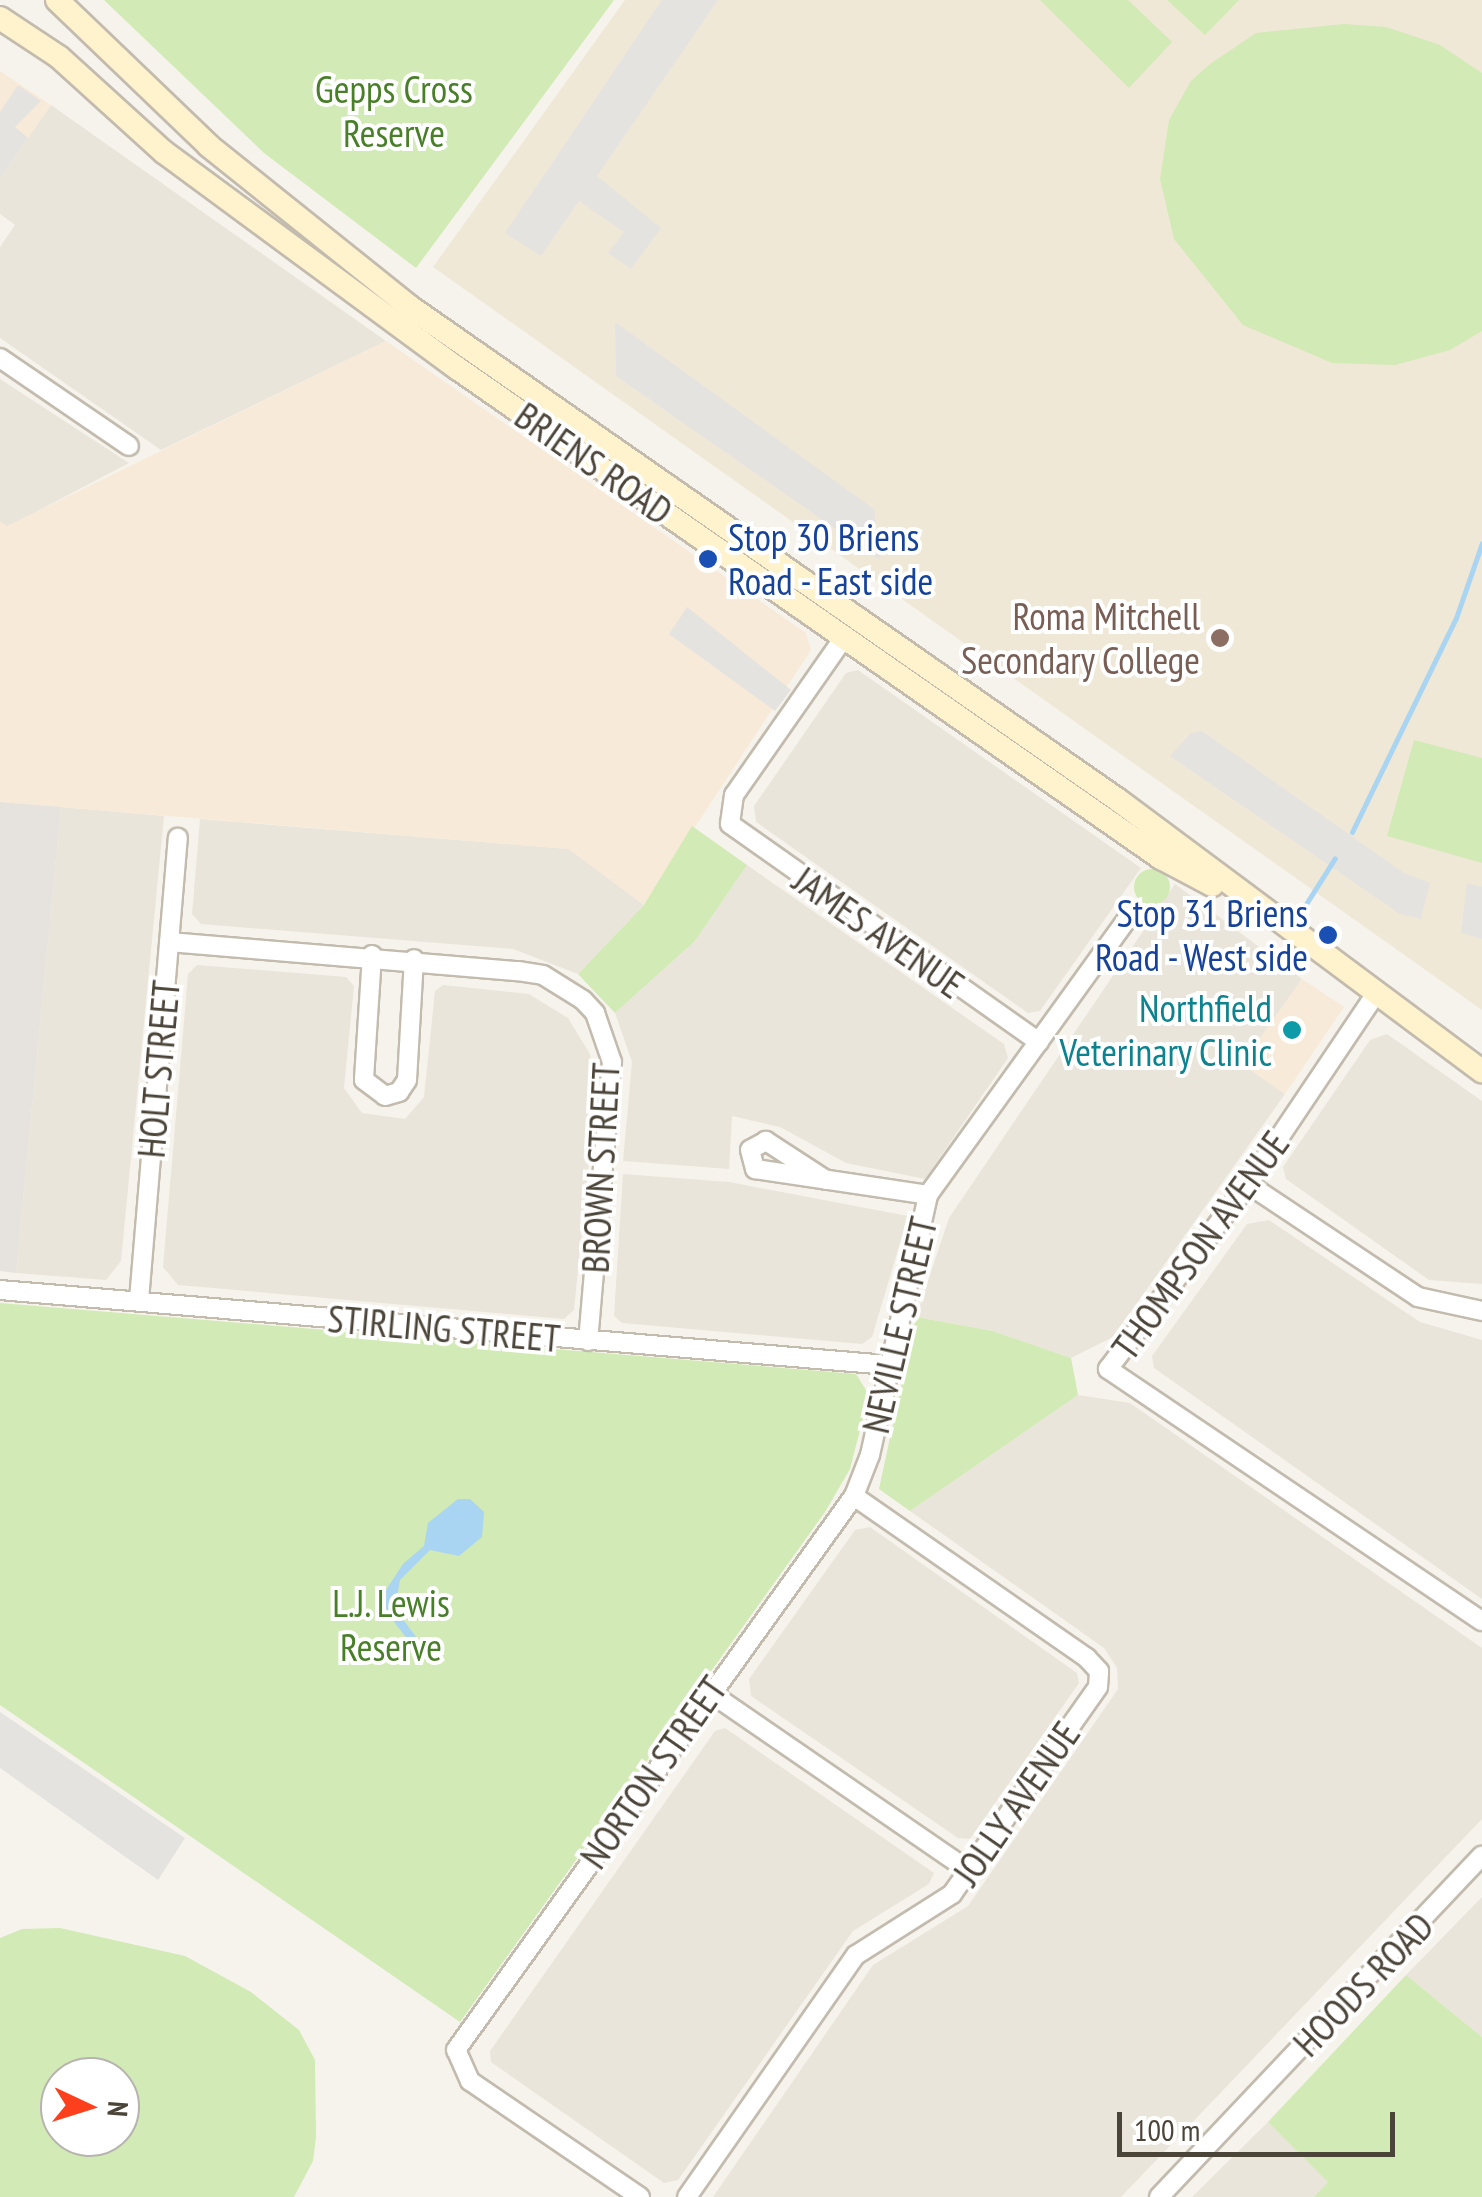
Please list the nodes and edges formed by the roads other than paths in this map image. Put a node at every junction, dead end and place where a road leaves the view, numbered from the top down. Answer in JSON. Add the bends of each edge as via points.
{"nodes":[{"id":1,"x":58,"y":0,"type":"edge"},
{"id":2,"x":0,"y":18,"type":"edge"},
{"id":3,"x":0,"y":358,"type":"edge"},
{"id":4,"x":130,"y":446,"type":"dead end"},
{"id":5,"x":852,"y":627,"type":"junction"},
{"id":6,"x":178,"y":838,"type":"dead end"},
{"id":7,"x":1129,"y":916,"type":"dead end"},
{"id":8,"x":169,"y":942,"type":"junction"},
{"id":9,"x":372,"y":956,"type":"junction"},
{"id":10,"x":414,"y":959,"type":"junction"},
{"id":11,"x":1375,"y":995,"type":"junction"},
{"id":12,"x":1040,"y":1042,"type":"junction"},
{"id":13,"x":1482,"y":1071,"type":"edge"},
{"id":14,"x":826,"y":1180,"type":"dead end"},
{"id":15,"x":1248,"y":1184,"type":"junction"},
{"id":16,"x":928,"y":1195,"type":"junction"},
{"id":17,"x":0,"y":1290,"type":"edge"},
{"id":18,"x":139,"y":1300,"type":"junction"},
{"id":19,"x":1482,"y":1311,"type":"edge"},
{"id":20,"x":588,"y":1341,"type":"junction"},
{"id":21,"x":888,"y":1365,"type":"junction"},
{"id":22,"x":854,"y":1496,"type":"junction"},
{"id":23,"x":1482,"y":1621,"type":"edge"},
{"id":24,"x":709,"y":1692,"type":"junction"},
{"id":25,"x":1482,"y":1856,"type":"edge"},
{"id":26,"x":970,"y":1871,"type":"junction"},
{"id":27,"x":640,"y":2197,"type":"edge"},
{"id":28,"x":687,"y":2197,"type":"edge"},
{"id":29,"x":1160,"y":2197,"type":"edge"}],
"edges":[{"from":1,"to":5,"type":"main road","name":"BRIENS ROAD","via":[[208,146],[410,306]]},
{"from":2,"to":5,"type":"main road","name":"BRIENS ROAD","via":[[60,57],[165,153],[336,280]]},
{"from":3,"to":4,"type":"street"},
{"from":5,"to":11,"type":"main road","name":"BRIENS ROAD","via":[[1161,858],[1260,910]]},
{"from":5,"to":12,"type":"street","name":"JAMES AVENUE","via":[[734,794],[728,814],[752,844]]},
{"from":6,"to":8,"type":"street","name":"HOLT STREET"},
{"from":7,"to":12,"type":"street","name":"NEVILLE STREET"},
{"from":8,"to":9,"type":"street","name":"BROWN STREET"},
{"from":8,"to":18,"type":"street","name":"HOLT STREET"},
{"from":9,"to":10,"type":"street","name":"BROWN STREET"},
{"from":9,"to":10,"type":"street","via":[[364,1080],[386,1096],[408,1080]]},
{"from":10,"to":20,"type":"street","name":"BROWN STREET","via":[[543,976],[582,1000],[604,1032],[612,1099]]},
{"from":11,"to":13,"type":"main road","name":"BRIENS ROAD"},
{"from":11,"to":15,"type":"street","name":"THOMPSON AVENUE"},
{"from":12,"to":16,"type":"street","name":"NEVILLE STREET"},
{"from":14,"to":16,"type":"street"},
{"from":15,"to":19,"type":"street","via":[[1418,1296]]},
{"from":15,"to":23,"type":"street","name":"THOMPSON AVENUE","via":[[1108,1369]]},
{"from":16,"to":21,"type":"street","name":"NEVILLE STREET"},
{"from":17,"to":18,"type":"street","name":"STIRLING STREET"},
{"from":18,"to":20,"type":"street","name":"STIRLING STREET"},
{"from":20,"to":21,"type":"street","name":"STIRLING STREET"},
{"from":21,"to":22,"type":"street","name":"NEVILLE STREET"},
{"from":22,"to":24,"type":"street","name":"NORTON STREET"},
{"from":22,"to":26,"type":"street","name":"JOLLY AVENUE","via":[[1099,1671],[1098,1687]]},
{"from":24,"to":26,"type":"street"},
{"from":24,"to":27,"type":"street","name":"NORTON STREET","via":[[456,2050],[470,2081]]},
{"from":25,"to":29,"type":"street","name":"HOODS ROAD"},
{"from":26,"to":28,"type":"street","name":"JOLLY AVENUE","via":[[934,1908],[856,1955]]}]}
